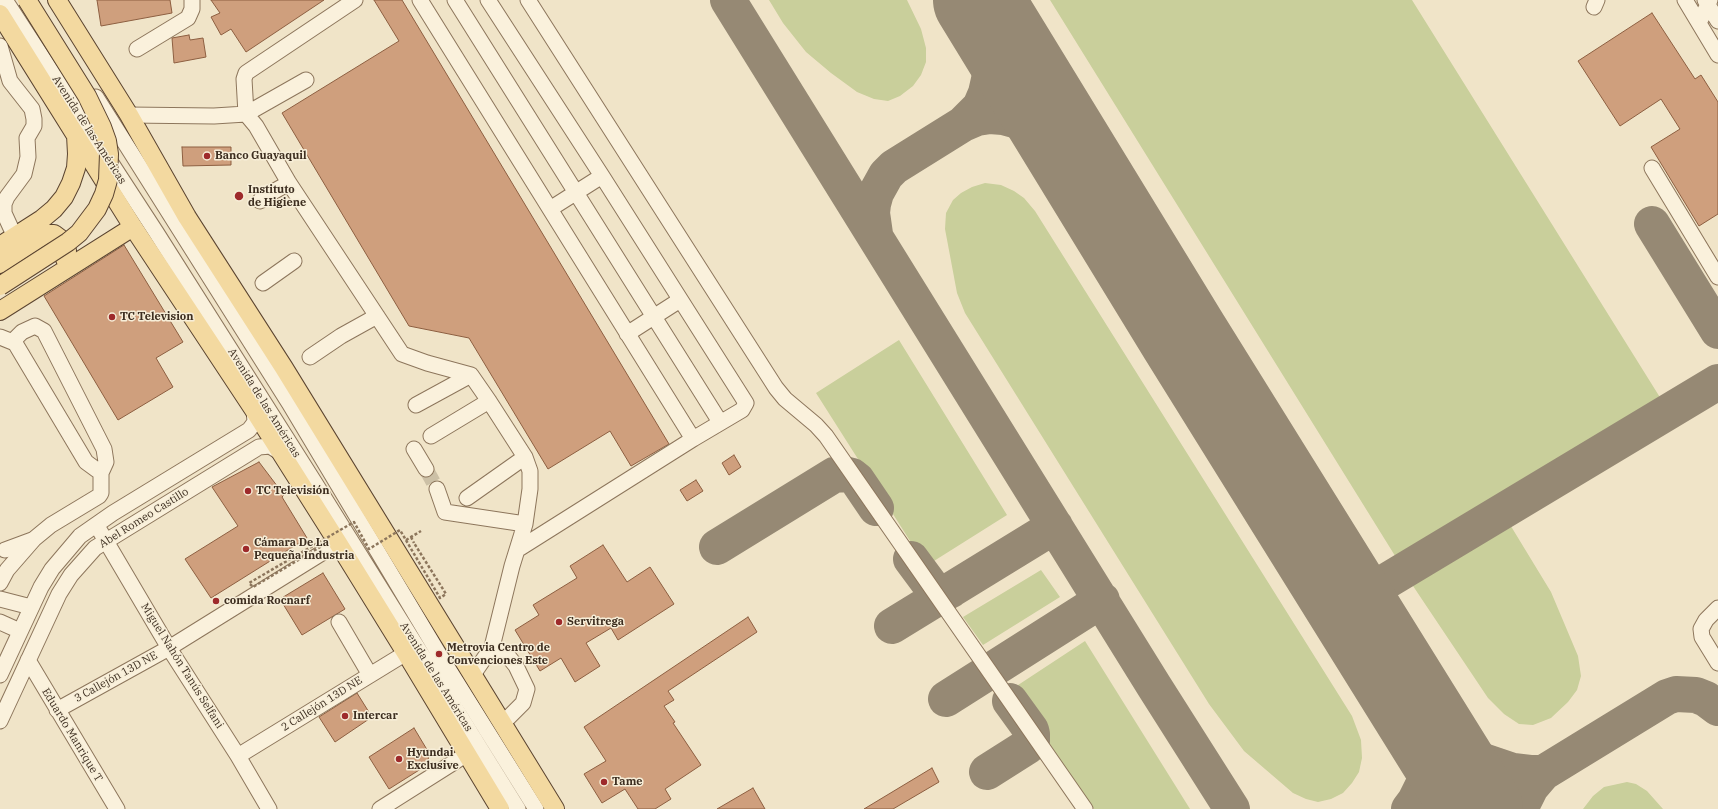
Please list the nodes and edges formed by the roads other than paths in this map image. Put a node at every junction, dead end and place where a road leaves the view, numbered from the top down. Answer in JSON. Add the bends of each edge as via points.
{"nodes":[{"id":1,"x":5,"y":0,"type":"edge"},
{"id":2,"x":27,"y":0,"type":"edge"},
{"id":3,"x":37,"y":0,"type":"edge"},
{"id":4,"x":57,"y":0,"type":"edge"},
{"id":5,"x":192,"y":0,"type":"edge"},
{"id":6,"x":355,"y":0,"type":"edge"},
{"id":7,"x":420,"y":0,"type":"edge"},
{"id":8,"x":455,"y":0,"type":"edge"},
{"id":9,"x":488,"y":0,"type":"edge"},
{"id":10,"x":528,"y":0,"type":"edge"},
{"id":11,"x":1685,"y":0,"type":"edge"},
{"id":12,"x":1708,"y":1,"type":"edge"},
{"id":13,"x":0,"y":14,"type":"edge"},
{"id":14,"x":1718,"y":21,"type":"edge"},
{"id":15,"x":1699,"y":24,"type":"junction"},
{"id":16,"x":0,"y":46,"type":"edge"},
{"id":17,"x":138,"y":48,"type":"dead end"},
{"id":18,"x":1718,"y":55,"type":"edge"},
{"id":19,"x":306,"y":80,"type":"dead end"},
{"id":20,"x":71,"y":102,"type":"junction"},
{"id":21,"x":246,"y":114,"type":"junction"},
{"id":22,"x":129,"y":115,"type":"junction"},
{"id":23,"x":76,"y":134,"type":"junction"},
{"id":24,"x":1652,"y":168,"type":"dead end"},
{"id":25,"x":602,"y":176,"type":"junction"},
{"id":26,"x":289,"y":183,"type":"junction"},
{"id":27,"x":576,"y":192,"type":"junction"},
{"id":28,"x":260,"y":201,"type":"dead end"},
{"id":29,"x":550,"y":209,"type":"junction"},
{"id":30,"x":133,"y":227,"type":"junction"},
{"id":31,"x":156,"y":232,"type":"junction"},
{"id":32,"x":15,"y":237,"type":"junction"},
{"id":33,"x":0,"y":246,"type":"edge"},
{"id":34,"x":294,"y":261,"type":"dead end"},
{"id":35,"x":0,"y":264,"type":"edge"},
{"id":36,"x":1718,"y":277,"type":"edge"},
{"id":37,"x":51,"y":279,"type":"junction"},
{"id":38,"x":263,"y":283,"type":"dead end"},
{"id":39,"x":0,"y":286,"type":"edge"},
{"id":40,"x":680,"y":300,"type":"junction"},
{"id":41,"x":0,"y":311,"type":"edge"},
{"id":42,"x":376,"y":316,"type":"junction"},
{"id":43,"x":654,"y":317,"type":"junction"},
{"id":44,"x":627,"y":334,"type":"junction"},
{"id":45,"x":0,"y":337,"type":"edge"},
{"id":46,"x":16,"y":343,"type":"junction"},
{"id":47,"x":310,"y":357,"type":"dead end"},
{"id":48,"x":471,"y":375,"type":"junction"},
{"id":49,"x":489,"y":401,"type":"junction"},
{"id":50,"x":416,"y":405,"type":"dead end"},
{"id":51,"x":254,"y":410,"type":"junction"},
{"id":52,"x":720,"y":422,"type":"junction"},
{"id":53,"x":431,"y":436,"type":"dead end"},
{"id":54,"x":693,"y":439,"type":"junction"},
{"id":55,"x":414,"y":449,"type":"dead end"},
{"id":56,"x":282,"y":453,"type":"junction"},
{"id":57,"x":525,"y":458,"type":"junction"},
{"id":58,"x":426,"y":469,"type":"tunnel mouth"},
{"id":59,"x":101,"y":473,"type":"junction"},
{"id":60,"x":437,"y":489,"type":"tunnel mouth"},
{"id":61,"x":467,"y":498,"type":"dead end"},
{"id":62,"x":96,"y":524,"type":"junction"},
{"id":63,"x":525,"y":524,"type":"junction"},
{"id":64,"x":34,"y":539,"type":"junction"},
{"id":65,"x":106,"y":540,"type":"junction"},
{"id":66,"x":332,"y":544,"type":"junction"},
{"id":67,"x":5,"y":550,"type":"dead end"},
{"id":68,"x":518,"y":550,"type":"junction"},
{"id":69,"x":0,"y":583,"type":"edge"},
{"id":70,"x":0,"y":598,"type":"edge"},
{"id":71,"x":31,"y":607,"type":"junction"},
{"id":72,"x":1718,"y":608,"type":"edge"},
{"id":73,"x":0,"y":622,"type":"edge"},
{"id":74,"x":339,"y":622,"type":"dead end"},
{"id":75,"x":20,"y":631,"type":"junction"},
{"id":76,"x":492,"y":647,"type":"junction"},
{"id":77,"x":169,"y":648,"type":"junction"},
{"id":78,"x":406,"y":653,"type":"junction"},
{"id":79,"x":28,"y":660,"type":"junction"},
{"id":80,"x":1718,"y":663,"type":"edge"},
{"id":81,"x":0,"y":675,"type":"edge"},
{"id":82,"x":370,"y":675,"type":"junction"},
{"id":83,"x":472,"y":676,"type":"junction"},
{"id":84,"x":57,"y":710,"type":"junction"},
{"id":85,"x":0,"y":721,"type":"edge"},
{"id":86,"x":502,"y":724,"type":"junction"},
{"id":87,"x":466,"y":754,"type":"junction"},
{"id":88,"x":238,"y":756,"type":"junction"},
{"id":89,"x":117,"y":809,"type":"edge"},
{"id":90,"x":269,"y":809,"type":"edge"},
{"id":91,"x":380,"y":809,"type":"edge"},
{"id":92,"x":500,"y":809,"type":"edge"},
{"id":93,"x":518,"y":809,"type":"edge"},
{"id":94,"x":536,"y":809,"type":"edge"},
{"id":95,"x":555,"y":809,"type":"edge"},
{"id":96,"x":1085,"y":809,"type":"edge"}],
"edges":[{"from":1,"to":20,"type":"street","name":"Avenida de las Américas"},
{"from":2,"to":39,"type":"main road","bridge":true,"via":[[87,96],[102,127],[109,154],[108,180],[97,209],[79,232],[68,242]]},
{"from":3,"to":94,"type":"street","name":"Avenida de las Américas","via":[[114,128],[289,404],[439,654]]},
{"from":4,"to":22,"type":"main road"},
{"from":5,"to":17,"type":"street","via":[[188,18]]},
{"from":6,"to":21,"type":"street","via":[[246,73]]},
{"from":7,"to":29,"type":"street"},
{"from":8,"to":27,"type":"street"},
{"from":9,"to":25,"type":"street"},
{"from":10,"to":96,"type":"street","via":[[776,388],[826,436]]},
{"from":11,"to":15,"type":"street"},
{"from":12,"to":14,"type":"street"},
{"from":12,"to":15,"type":"street"},
{"from":13,"to":23,"type":"main road","name":"Avenida de las Américas"},
{"from":15,"to":18,"type":"street"},
{"from":16,"to":32,"type":"street","via":[[10,81],[32,109],[34,119],[34,126],[26,138],[28,157],[24,174],[4,204],[4,213]]},
{"from":19,"to":21,"type":"street"},
{"from":20,"to":23,"type":"street"},
{"from":20,"to":31,"type":"street","name":"Avenida de las Américas"},
{"from":21,"to":22,"type":"street"},
{"from":21,"to":26,"type":"street","via":[[256,126]]},
{"from":22,"to":83,"type":"main road","via":[[187,217],[288,375]]},
{"from":23,"to":30,"type":"main road","name":"Avenida de las Américas"},
{"from":23,"to":32,"type":"main road","via":[[76,168],[64,197],[42,219]]},
{"from":24,"to":36,"type":"street"},
{"from":25,"to":27,"type":"street"},
{"from":25,"to":40,"type":"street"},
{"from":26,"to":28,"type":"street"},
{"from":26,"to":42,"type":"street"},
{"from":27,"to":29,"type":"street"},
{"from":27,"to":43,"type":"street"},
{"from":29,"to":44,"type":"street"},
{"from":30,"to":31,"type":"street","via":[[144,225]]},
{"from":30,"to":37,"type":"main road"},
{"from":30,"to":51,"type":"main road","name":"Avenida de las Américas"},
{"from":31,"to":93,"type":"street","name":"Avenida de las Américas"},
{"from":32,"to":33,"type":"main road"},
{"from":34,"to":38,"type":"street"},
{"from":35,"to":37,"type":"main road","via":[[43,236],[54,234],[62,240],[67,251],[64,263]]},
{"from":37,"to":41,"type":"main road"},
{"from":40,"to":43,"type":"street"},
{"from":40,"to":52,"type":"street","via":[[746,403],[742,410]]},
{"from":42,"to":47,"type":"street"},
{"from":42,"to":48,"type":"street","via":[[402,354]]},
{"from":43,"to":44,"type":"street"},
{"from":43,"to":52,"type":"street"},
{"from":44,"to":54,"type":"street"},
{"from":45,"to":46,"type":"street"},
{"from":46,"to":59,"type":"street","via":[[86,462]]},
{"from":46,"to":59,"type":"street","via":[[16,338],[22,332],[35,326],[44,331],[104,449],[106,462]]},
{"from":48,"to":49,"type":"street"},
{"from":48,"to":50,"type":"street"},
{"from":49,"to":53,"type":"street"},
{"from":49,"to":57,"type":"street"},
{"from":51,"to":56,"type":"main road","name":"Avenida de las Américas"},
{"from":51,"to":62,"type":"street","name":"Abel Romeo Castillo","via":[[255,422],[249,430]]},
{"from":52,"to":54,"type":"street"},
{"from":54,"to":68,"type":"street"},
{"from":55,"to":58,"type":"street"},
{"from":56,"to":65,"type":"street","name":"Abel Romeo Castillo","via":[[270,446],[260,447]]},
{"from":56,"to":66,"type":"main road","name":"Avenida de las Américas"},
{"from":57,"to":61,"type":"street"},
{"from":57,"to":63,"type":"street","via":[[530,471],[530,489]]},
{"from":59,"to":64,"type":"street","via":[[99,496],[51,525]]},
{"from":60,"to":63,"type":"street","via":[[445,512]]},
{"from":62,"to":65,"type":"street","name":"Miguel Nahón Tanús Selfani"},
{"from":62,"to":71,"type":"street","name":"Abel Romeo Castillo","via":[[64,553]]},
{"from":63,"to":68,"type":"street"},
{"from":64,"to":67,"type":"street"},
{"from":64,"to":69,"type":"street"},
{"from":65,"to":77,"type":"street","name":"Miguel Nahón Tanús Selfani"},
{"from":65,"to":79,"type":"street","name":"Abel Romeo Castillo","via":[[95,548],[71,575],[49,614]]},
{"from":66,"to":77,"type":"street","name":"3 Callejón 13D NE"},
{"from":66,"to":78,"type":"main road","name":"Avenida de las Américas"},
{"from":68,"to":76,"type":"street"},
{"from":70,"to":71,"type":"street"},
{"from":71,"to":75,"type":"street","name":"Abel Romeo Castillo"},
{"from":72,"to":80,"type":"street","via":[[1701,629],[1702,638]]},
{"from":73,"to":75,"type":"street"},
{"from":74,"to":82,"type":"street"},
{"from":75,"to":81,"type":"street","name":"Abel Romeo Castillo"},
{"from":76,"to":83,"type":"street"},
{"from":76,"to":86,"type":"street","via":[[508,656],[527,689],[523,703]]},
{"from":77,"to":84,"type":"street","name":"3 Callejón 13D NE"},
{"from":77,"to":88,"type":"street","name":"Miguel Nahón Tanús Selfani"},
{"from":78,"to":82,"type":"street","name":"2 Callejón 13D NE"},
{"from":78,"to":87,"type":"main road","name":"Avenida de las Américas"},
{"from":79,"to":84,"type":"street","name":"Eduardo Manrique T"},
{"from":79,"to":85,"type":"street","name":"Abel Romeo Castillo"},
{"from":82,"to":88,"type":"street","name":"2 Callejón 13D NE"},
{"from":83,"to":86,"type":"main road"},
{"from":84,"to":89,"type":"street","name":"Eduardo Manrique T"},
{"from":86,"to":95,"type":"main road"},
{"from":87,"to":91,"type":"street"},
{"from":87,"to":92,"type":"main road","name":"Avenida de las Américas"},
{"from":88,"to":90,"type":"street","name":"Miguel Nahón Tanús Selfani"}]}
